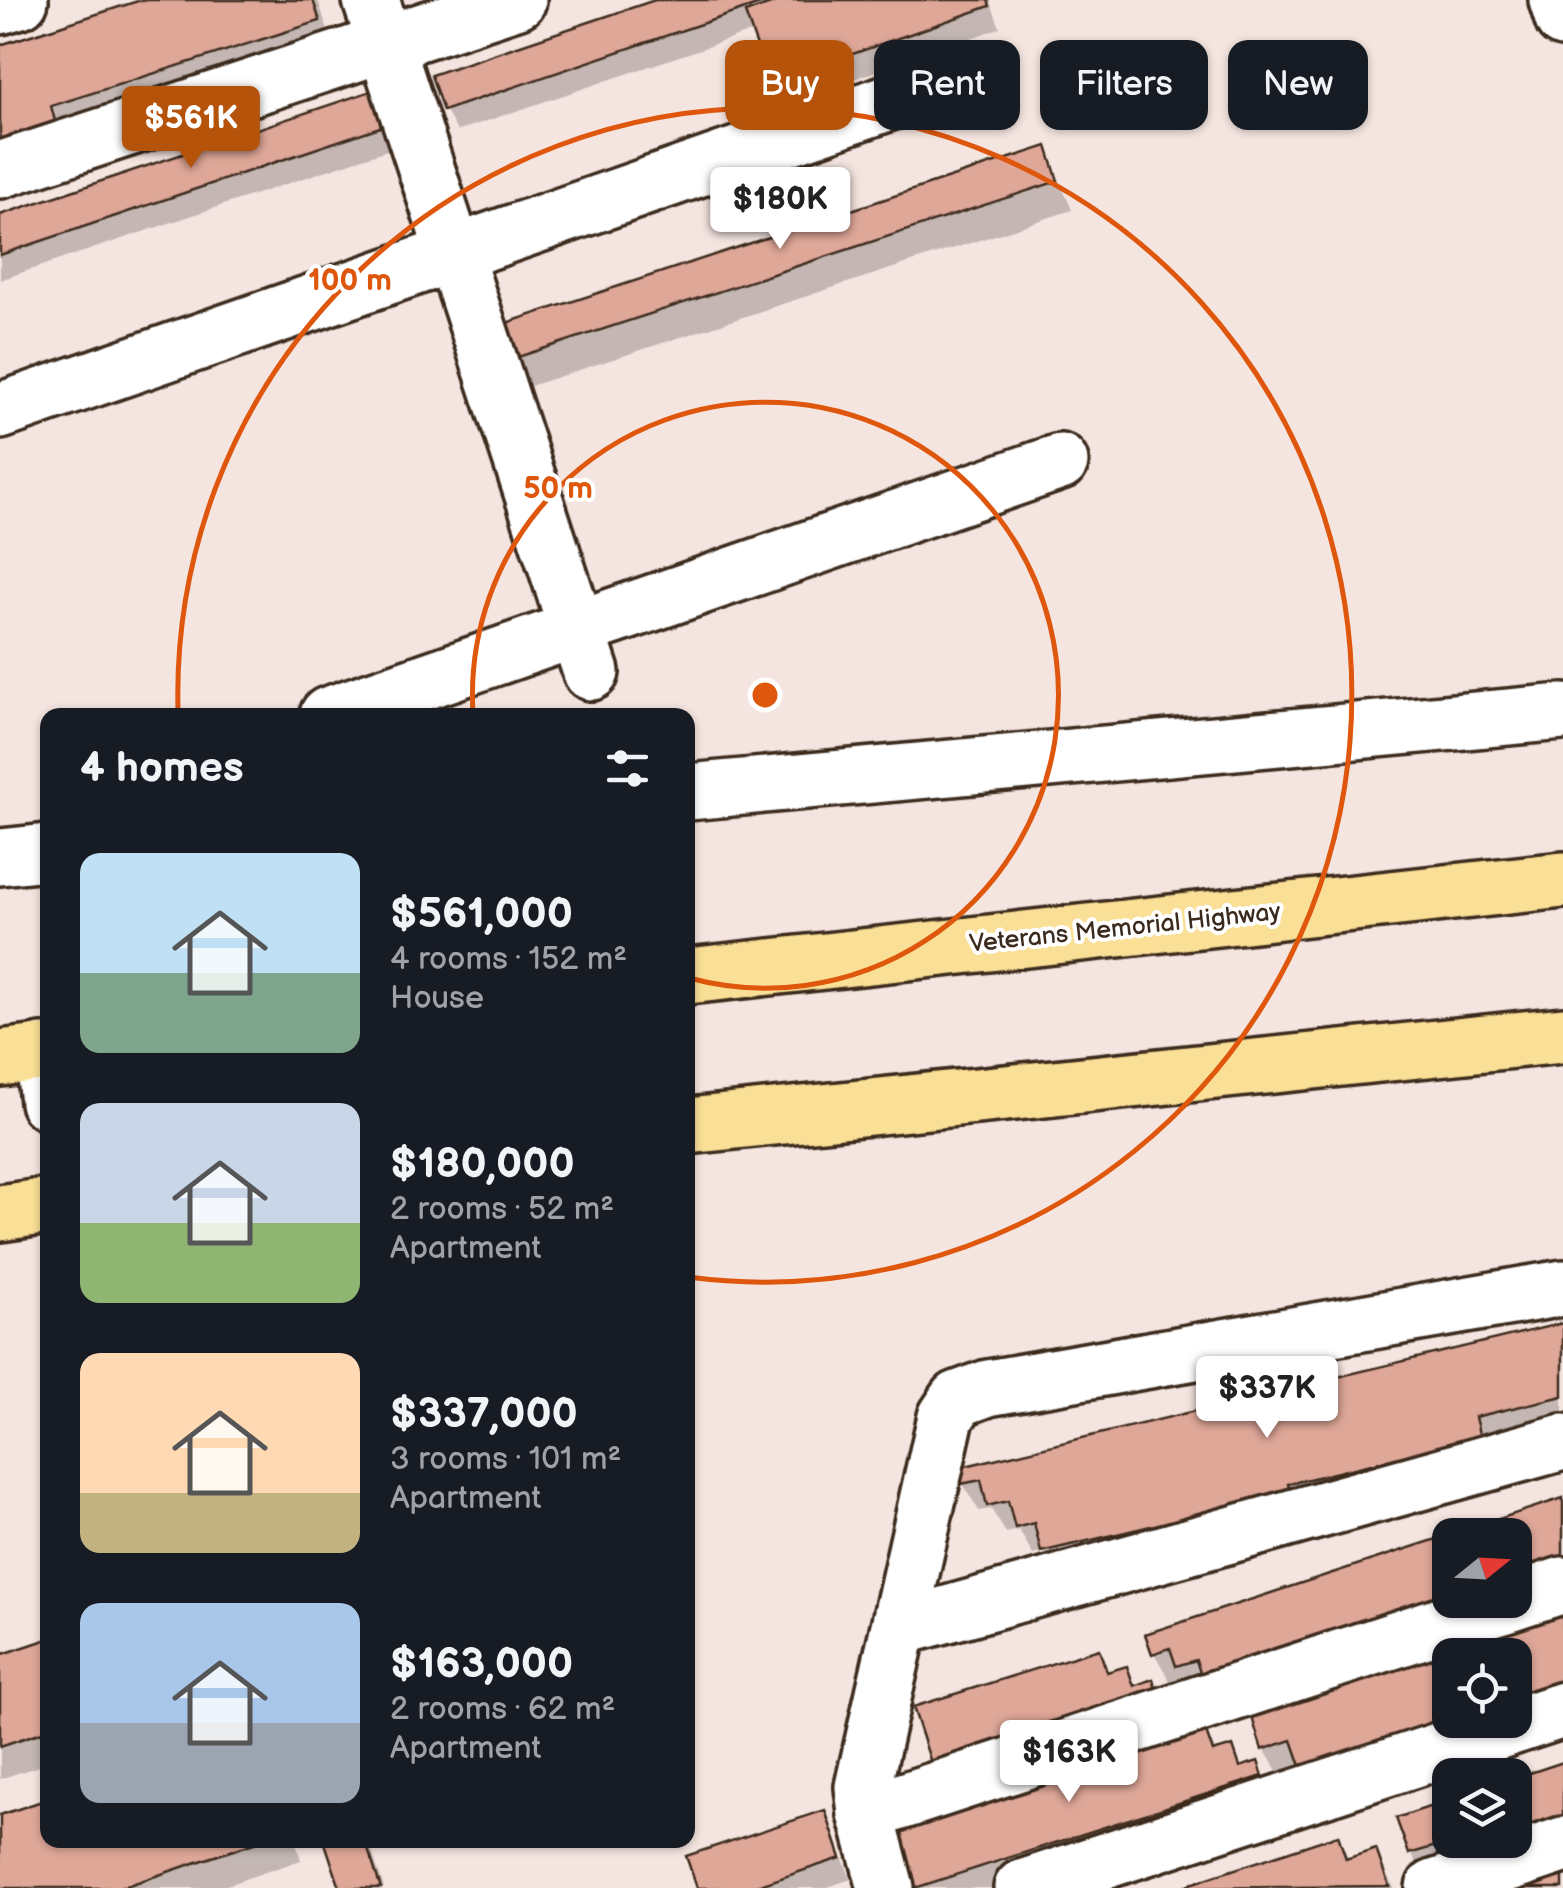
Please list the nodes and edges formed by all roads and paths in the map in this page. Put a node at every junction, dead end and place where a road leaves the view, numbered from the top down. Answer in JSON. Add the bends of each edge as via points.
{"nodes":[{"id":1,"x":20,"y":0,"type":"edge"},
{"id":2,"x":518,"y":0,"type":"edge"},
{"id":3,"x":1557,"y":0,"type":"edge"},
{"id":4,"x":0,"y":6,"type":"edge"},
{"id":5,"x":1563,"y":19,"type":"edge"},
{"id":6,"x":378,"y":22,"type":"edge"},
{"id":7,"x":874,"y":107,"type":"edge"},
{"id":8,"x":0,"y":170,"type":"edge"},
{"id":9,"x":453,"y":251,"type":"junction"},
{"id":10,"x":0,"y":410,"type":"edge"},
{"id":11,"x":1060,"y":462,"type":"dead end"},
{"id":12,"x":584,"y":652,"type":"junction"},
{"id":13,"x":356,"y":708,"type":"edge"},
{"id":14,"x":1563,"y":712,"type":"edge"},
{"id":15,"x":695,"y":791,"type":"edge"},
{"id":16,"x":40,"y":853,"type":"edge"},
{"id":17,"x":0,"y":857,"type":"edge"},
{"id":18,"x":1563,"y":880,"type":"edge"},
{"id":19,"x":695,"y":975,"type":"edge"},
{"id":20,"x":1563,"y":1035,"type":"edge"},
{"id":21,"x":695,"y":1125,"type":"edge"},
{"id":22,"x":40,"y":1207,"type":"edge"},
{"id":23,"x":0,"y":1213,"type":"edge"},
{"id":24,"x":1563,"y":1288,"type":"edge"},
{"id":25,"x":1563,"y":1442,"type":"edge"},
{"id":26,"x":1563,"y":1585,"type":"edge"},
{"id":27,"x":901,"y":1627,"type":"junction"},
{"id":28,"x":1563,"y":1710,"type":"edge"},
{"id":29,"x":866,"y":1813,"type":"junction"},
{"id":30,"x":1563,"y":1845,"type":"edge"},
{"id":31,"x":886,"y":1888,"type":"edge"},
{"id":32,"x":1022,"y":1888,"type":"edge"},
{"id":33,"x":1434,"y":1888,"type":"edge"}],
"edges":[{"from":1,"to":4,"type":"lane"},
{"from":2,"to":6,"type":"lane"},
{"from":3,"to":5,"type":"lane"},
{"from":6,"to":8,"type":"lane"},
{"from":6,"to":9,"type":"lane"},
{"from":7,"to":9,"type":"lane"},
{"from":9,"to":10,"type":"lane"},
{"from":9,"to":12,"type":"lane"},
{"from":11,"to":12,"type":"lane"},
{"from":12,"to":13,"type":"lane"},
{"from":14,"to":15,"type":"lane"},
{"from":16,"to":17,"type":"lane"},
{"from":18,"to":19,"type":"highway","name":"Veterans Memorial Highway"},
{"from":20,"to":21,"type":"highway"},
{"from":22,"to":23,"type":"highway"},
{"from":24,"to":27,"type":"lane","via":[[988,1388],[958,1399],[946,1417]]},
{"from":25,"to":27,"type":"lane"},
{"from":26,"to":29,"type":"lane"},
{"from":27,"to":29,"type":"lane","via":[[863,1787]]},
{"from":28,"to":32,"type":"lane"},
{"from":29,"to":31,"type":"lane"},
{"from":30,"to":33,"type":"lane"}]}
